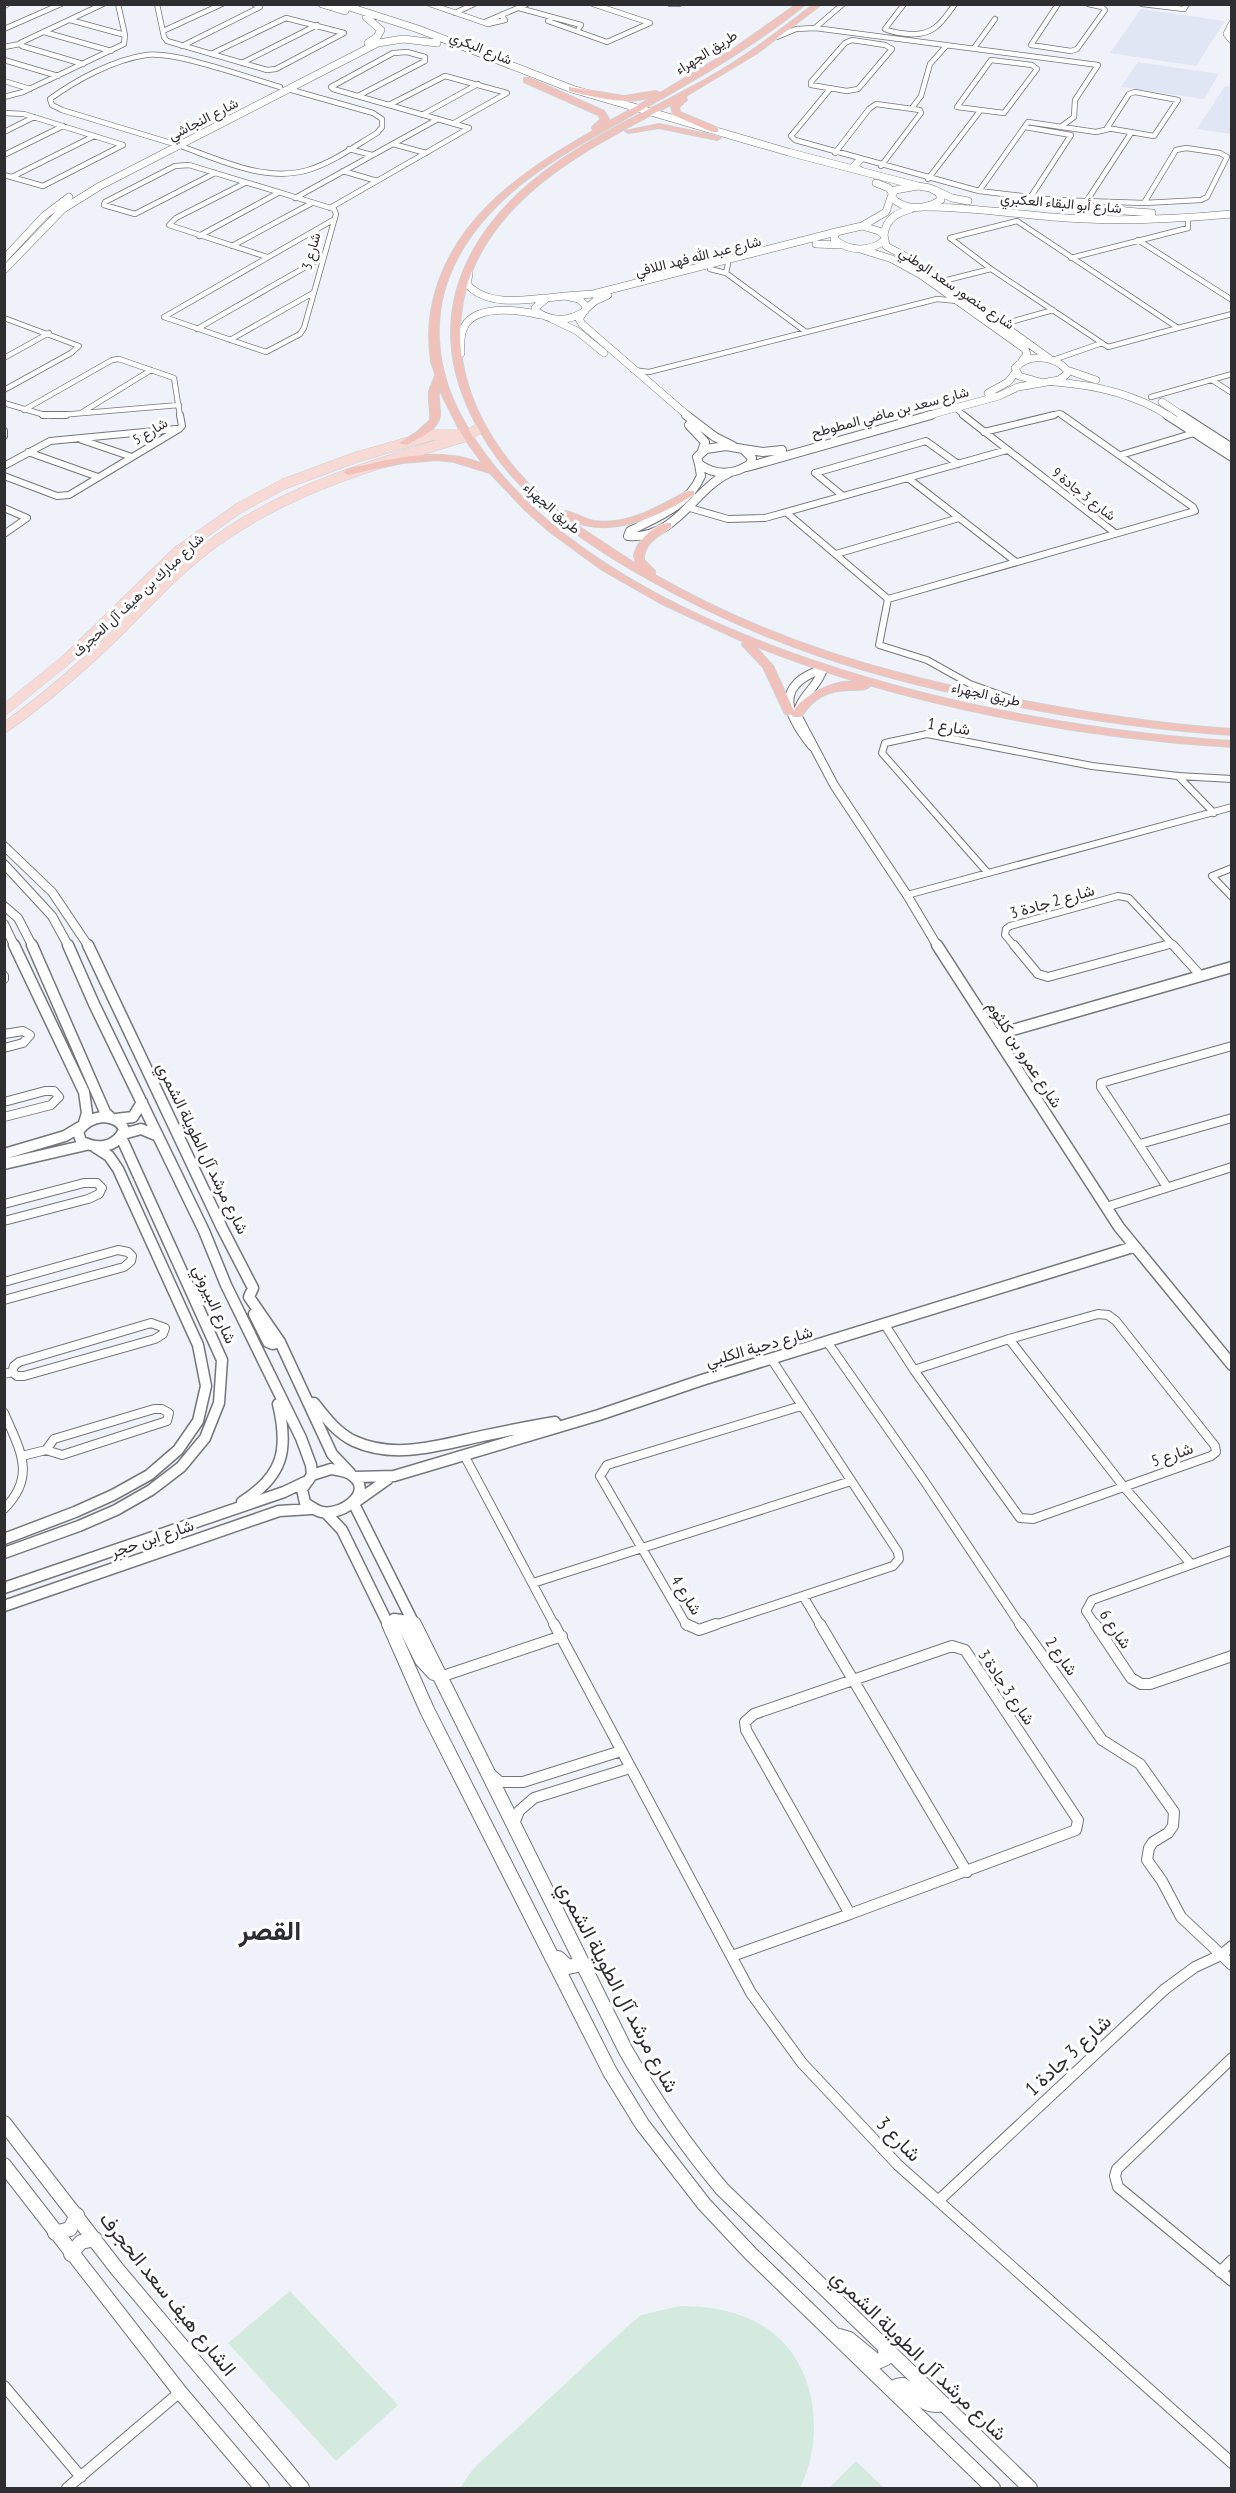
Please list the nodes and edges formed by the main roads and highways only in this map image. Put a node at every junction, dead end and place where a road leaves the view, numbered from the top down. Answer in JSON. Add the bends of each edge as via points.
{"nodes":[{"id":1,"x":803,"y":4,"type":"edge"},
{"id":2,"x":819,"y":4,"type":"edge"},
{"id":3,"x":710,"y":68,"type":"junction"},
{"id":4,"x":527,"y":80,"type":"road end"},
{"id":5,"x":710,"y":80,"type":"junction"},
{"id":6,"x":572,"y":89,"type":"road end"},
{"id":7,"x":642,"y":112,"type":"junction"},
{"id":8,"x":576,"y":148,"type":"junction"},
{"id":9,"x":439,"y":375,"type":"junction"},
{"id":10,"x":481,"y":427,"type":"junction"},
{"id":11,"x":471,"y":439,"type":"junction"},
{"id":12,"x":404,"y":443,"type":"junction"},
{"id":13,"x":348,"y":472,"type":"junction"},
{"id":14,"x":493,"y":472,"type":"junction"},
{"id":15,"x":305,"y":476,"type":"junction"},
{"id":16,"x":524,"y":486,"type":"junction"},
{"id":17,"x":298,"y":492,"type":"junction"},
{"id":18,"x":691,"y":492,"type":"road end"},
{"id":19,"x":534,"y":497,"type":"junction"},
{"id":20,"x":667,"y":525,"type":"road end"},
{"id":21,"x":207,"y":529,"type":"junction"},
{"id":22,"x":180,"y":571,"type":"junction"},
{"id":23,"x":711,"y":611,"type":"junction"},
{"id":24,"x":733,"y":634,"type":"junction"},
{"id":25,"x":819,"y":653,"type":"junction"},
{"id":26,"x":823,"y":669,"type":"junction"},
{"id":27,"x":922,"y":684,"type":"junction"},
{"id":28,"x":912,"y":694,"type":"junction"},
{"id":29,"x":9,"y":707,"type":"edge"},
{"id":30,"x":28,"y":711,"type":"junction"},
{"id":31,"x":4,"y":728,"type":"edge"},
{"id":32,"x":1232,"y":729,"type":"edge"},
{"id":33,"x":1232,"y":744,"type":"edge"}],
"edges":[{"from":1,"to":3,"type":"highway","name":"طريق الجهراء"},
{"from":2,"to":5,"type":"highway","name":"طريق الجهراء","via":[[777,37]]},
{"from":3,"to":6,"type":"highway","via":[[641,98],[611,98]]},
{"from":3,"to":7,"type":"highway","name":"طريق الجهراء"},
{"from":4,"to":8,"type":"highway","via":[[604,115],[603,124]]},
{"from":5,"to":7,"type":"highway","name":"طريق الجهراء"},
{"from":5,"to":8,"type":"highway","via":[[680,101],[675,110],[720,136],[648,127]]},
{"from":7,"to":8,"type":"highway","name":"طريق الجهراء"},
{"from":7,"to":8,"type":"highway","name":"طريق الجهراء"},
{"from":8,"to":9,"type":"highway","name":"طريق الجهراء","via":[[526,177],[494,206],[452,260],[434,315],[433,343]]},
{"from":8,"to":10,"type":"highway","name":"طريق الجهراء","via":[[509,209],[484,240],[460,288],[454,315],[455,362]]},
{"from":9,"to":11,"type":"highway","name":"طريق الجهراء","via":[[458,426]]},
{"from":9,"to":12,"type":"highway","via":[[433,425]]},
{"from":10,"to":11,"type":"main road","name":"شارع مبارك بن هيف آل الحجرف"},
{"from":10,"to":16,"type":"highway","name":"طريق الجهراء"},
{"from":11,"to":12,"type":"main road","name":"شارع مبارك بن هيف آل الحجرف","via":[[445,433]]},
{"from":11,"to":13,"type":"main road","name":"شارع مبارك بن هيف آل الحجرف"},
{"from":11,"to":14,"type":"highway","name":"طريق الجهراء"},
{"from":11,"to":16,"type":"highway","via":[[507,476]]},
{"from":12,"to":15,"type":"main road","name":"شارع مبارك بن هيف آل الحجرف"},
{"from":13,"to":14,"type":"highway","via":[[432,456],[464,459]]},
{"from":13,"to":17,"type":"main road","name":"شارع مبارك بن هيف آل الحجرف"},
{"from":14,"to":24,"type":"highway","name":"طريق الجهراء","via":[[518,500],[578,551],[627,582]]},
{"from":15,"to":17,"type":"main road","via":[[292,487]]},
{"from":15,"to":21,"type":"main road","name":"شارع مبارك بن هيف آل الحجرف"},
{"from":16,"to":19,"type":"highway","name":"طريق الجهراء"},
{"from":17,"to":22,"type":"main road","name":"شارع مبارك بن هيف آل الحجرف","via":[[247,519]]},
{"from":18,"to":19,"type":"highway","via":[[652,514],[609,526],[574,519]]},
{"from":19,"to":23,"type":"highway","name":"طريق الجهراء","via":[[586,538]]},
{"from":20,"to":23,"type":"highway","via":[[644,542],[639,561]]},
{"from":21,"to":22,"type":"main road","via":[[217,528],[221,532]]},
{"from":21,"to":29,"type":"main road","name":"شارع مبارك بن هيف آل الحجرف","via":[[158,568],[89,638]]},
{"from":22,"to":30,"type":"main road","name":"شارع مبارك بن هيف آل الحجرف","via":[[70,677]]},
{"from":23,"to":25,"type":"highway","name":"طريق الجهراء"},
{"from":24,"to":26,"type":"highway","name":"طريق الجهراء"},
{"from":24,"to":28,"type":"highway","via":[[761,657],[793,714],[815,694],[840,687]]},
{"from":25,"to":26,"type":"highway","via":[[824,660]]},
{"from":25,"to":27,"type":"highway","name":"طريق الجهراء"},
{"from":26,"to":27,"type":"highway","via":[[834,667]]},
{"from":26,"to":28,"type":"highway","name":"طريق الجهراء"},
{"from":27,"to":32,"type":"highway","name":"طريق الجهراء","via":[[1095,718],[1191,730]]},
{"from":28,"to":33,"type":"highway","name":"طريق الجهراء","via":[[1083,728]]},
{"from":29,"to":30,"type":"main road","via":[[17,712]]},
{"from":30,"to":31,"type":"main road","name":"شارع مبارك بن هيف آل الحجرف"}]}
